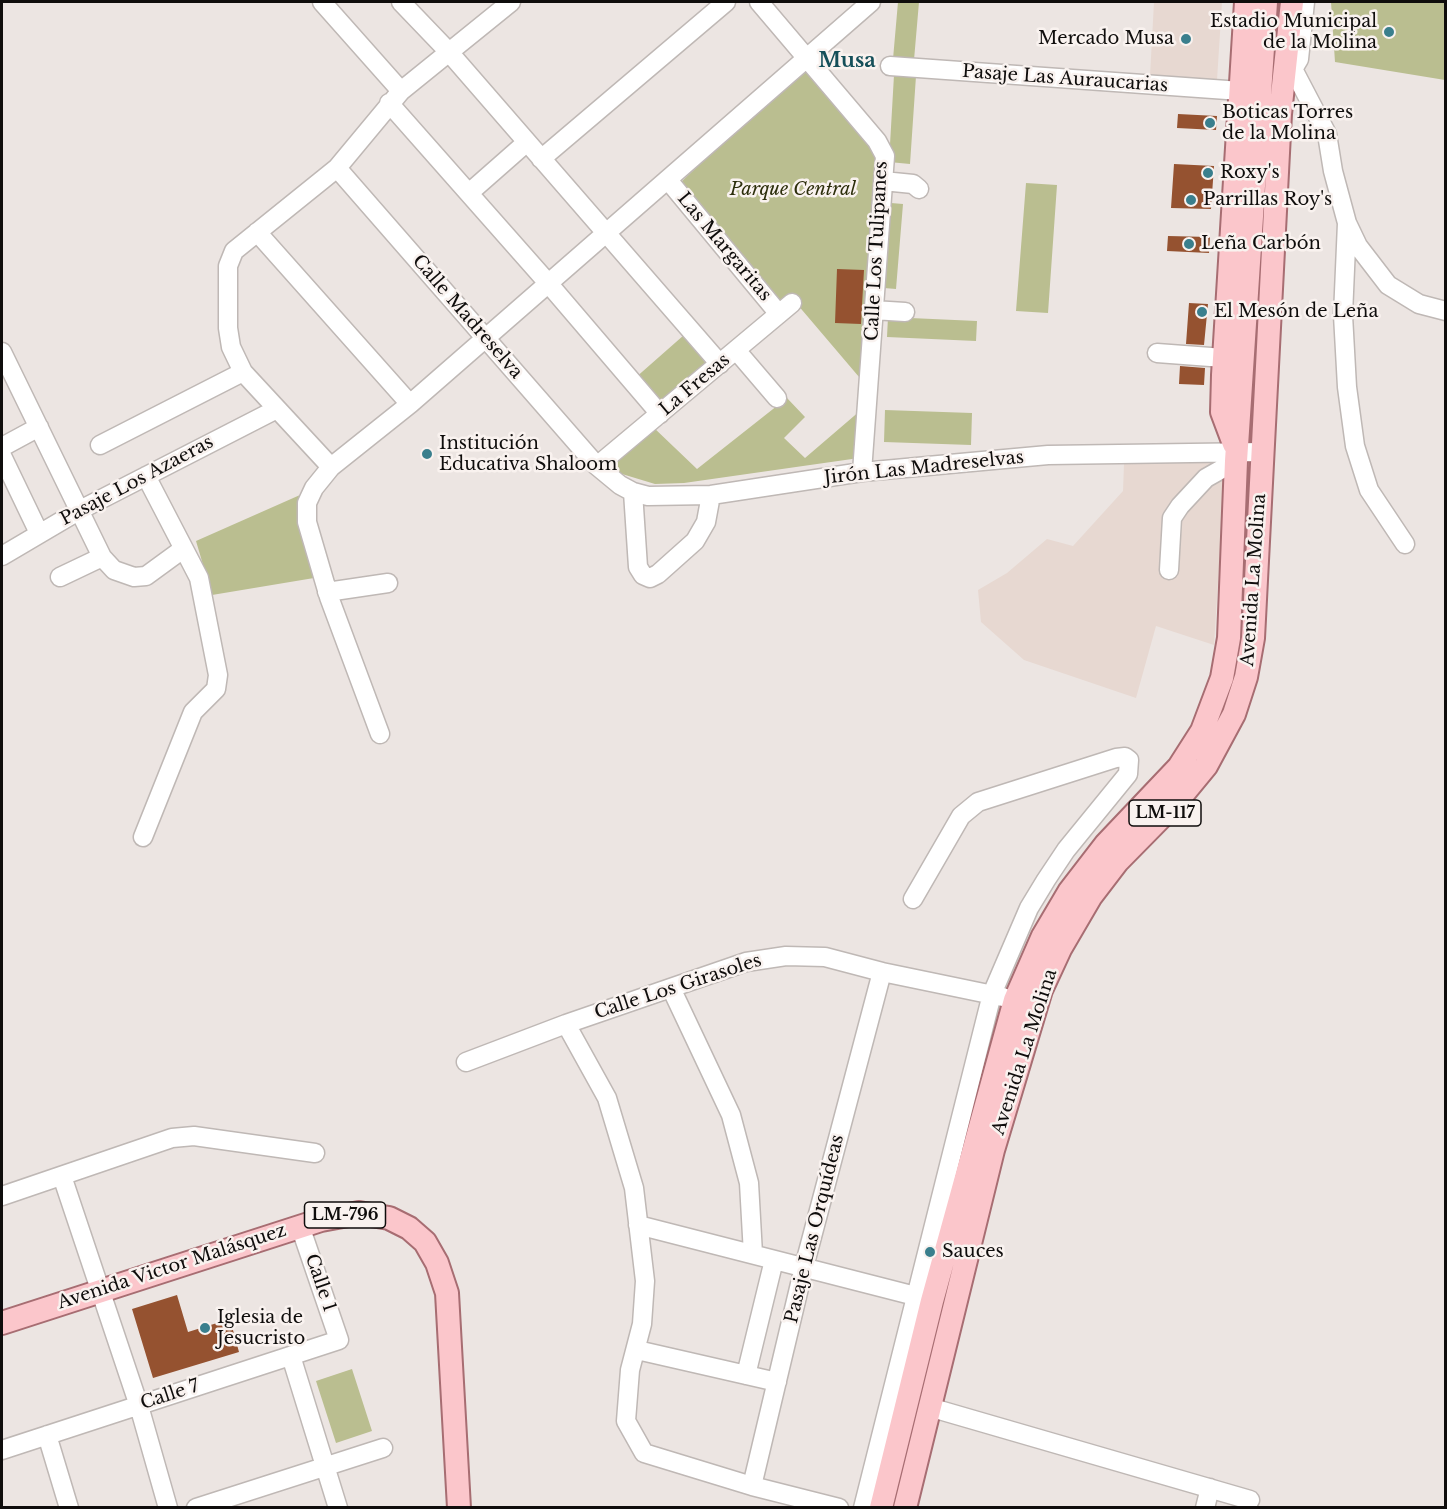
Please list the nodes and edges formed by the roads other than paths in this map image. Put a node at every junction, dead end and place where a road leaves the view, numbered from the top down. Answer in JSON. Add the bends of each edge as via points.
{"nodes":[{"id":1,"x":322,"y":2,"type":"edge"},
{"id":2,"x":401,"y":2,"type":"edge"},
{"id":3,"x":511,"y":2,"type":"edge"},
{"id":4,"x":726,"y":2,"type":"edge"},
{"id":5,"x":759,"y":2,"type":"edge"},
{"id":6,"x":871,"y":2,"type":"edge"},
{"id":7,"x":1246,"y":2,"type":"edge"},
{"id":8,"x":1266,"y":2,"type":"edge"},
{"id":9,"x":1293,"y":2,"type":"edge"},
{"id":10,"x":1305,"y":2,"type":"edge"},
{"id":11,"x":448,"y":51,"type":"junction"},
{"id":12,"x":808,"y":57,"type":"junction"},
{"id":13,"x":890,"y":66,"type":"dead end"},
{"id":14,"x":1288,"y":77,"type":"junction"},
{"id":15,"x":1241,"y":91,"type":"junction"},
{"id":16,"x":395,"y":97,"type":"junction"},
{"id":17,"x":527,"y":142,"type":"junction"},
{"id":18,"x":541,"y":159,"type":"junction"},
{"id":19,"x":337,"y":168,"type":"junction"},
{"id":20,"x":668,"y":180,"type":"junction"},
{"id":21,"x":883,"y":181,"type":"junction"},
{"id":22,"x":919,"y":189,"type":"dead end"},
{"id":23,"x":469,"y":193,"type":"junction"},
{"id":24,"x":1347,"y":223,"type":"junction"},
{"id":25,"x":257,"y":232,"type":"junction"},
{"id":26,"x":606,"y":232,"type":"junction"},
{"id":27,"x":548,"y":282,"type":"junction"},
{"id":28,"x":786,"y":309,"type":"joint"},
{"id":29,"x":873,"y":310,"type":"junction"},
{"id":30,"x":1446,"y":311,"type":"edge"},
{"id":31,"x":905,"y":312,"type":"dead end"},
{"id":32,"x":486,"y":337,"type":"junction"},
{"id":33,"x":736,"y":350,"type":"junction"},
{"id":34,"x":2,"y":352,"type":"edge"},
{"id":35,"x":1157,"y":353,"type":"dead end"},
{"id":36,"x":1224,"y":358,"type":"junction"},
{"id":37,"x":720,"y":364,"type":"junction"},
{"id":38,"x":243,"y":372,"type":"junction"},
{"id":39,"x":777,"y":398,"type":"dead end"},
{"id":40,"x":410,"y":404,"type":"junction"},
{"id":41,"x":275,"y":410,"type":"junction"},
{"id":42,"x":660,"y":414,"type":"junction"},
{"id":43,"x":39,"y":427,"type":"junction"},
{"id":44,"x":100,"y":445,"type":"dead end"},
{"id":45,"x":2,"y":447,"type":"edge"},
{"id":46,"x":1262,"y":452,"type":"junction"},
{"id":47,"x":2,"y":456,"type":"edge"},
{"id":48,"x":1236,"y":457,"type":"junction"},
{"id":49,"x":597,"y":466,"type":"junction"},
{"id":50,"x":331,"y":467,"type":"junction"},
{"id":51,"x":862,"y":472,"type":"junction"},
{"id":52,"x":146,"y":476,"type":"junction"},
{"id":53,"x":633,"y":492,"type":"junction"},
{"id":54,"x":711,"y":495,"type":"junction"},
{"id":55,"x":80,"y":510,"type":"junction"},
{"id":56,"x":39,"y":533,"type":"junction"},
{"id":57,"x":1405,"y":544,"type":"dead end"},
{"id":58,"x":183,"y":549,"type":"junction"},
{"id":59,"x":2,"y":556,"type":"edge"},
{"id":60,"x":102,"y":556,"type":"junction"},
{"id":61,"x":1169,"y":570,"type":"dead end"},
{"id":62,"x":60,"y":577,"type":"dead end"},
{"id":63,"x":388,"y":583,"type":"dead end"},
{"id":64,"x":327,"y":592,"type":"junction"},
{"id":65,"x":380,"y":734,"type":"dead end"},
{"id":66,"x":143,"y":837,"type":"dead end"},
{"id":67,"x":913,"y":899,"type":"dead end"},
{"id":68,"x":882,"y":972,"type":"junction"},
{"id":69,"x":671,"y":988,"type":"junction"},
{"id":70,"x":992,"y":994,"type":"junction"},
{"id":71,"x":1014,"y":1000,"type":"junction"},
{"id":72,"x":1035,"y":1012,"type":"junction"},
{"id":73,"x":566,"y":1024,"type":"junction"},
{"id":74,"x":466,"y":1062,"type":"dead end"},
{"id":75,"x":315,"y":1153,"type":"dead end"},
{"id":76,"x":62,"y":1176,"type":"junction"},
{"id":77,"x":2,"y":1196,"type":"edge"},
{"id":78,"x":638,"y":1225,"type":"junction"},
{"id":79,"x":300,"y":1226,"type":"junction"},
{"id":80,"x":753,"y":1254,"type":"junction"},
{"id":81,"x":774,"y":1260,"type":"junction"},
{"id":82,"x":804,"y":1267,"type":"junction"},
{"id":83,"x":99,"y":1291,"type":"junction"},
{"id":84,"x":924,"y":1298,"type":"junction"},
{"id":85,"x":2,"y":1323,"type":"edge"},
{"id":86,"x":339,"y":1340,"type":"joint"},
{"id":87,"x":637,"y":1350,"type":"junction"},
{"id":88,"x":291,"y":1356,"type":"junction"},
{"id":89,"x":746,"y":1375,"type":"junction"},
{"id":90,"x":777,"y":1382,"type":"junction"},
{"id":91,"x":139,"y":1406,"type":"junction"},
{"id":92,"x":929,"y":1407,"type":"junction"},
{"id":93,"x":48,"y":1436,"type":"junction"},
{"id":94,"x":383,"y":1448,"type":"dead end"},
{"id":95,"x":2,"y":1450,"type":"edge"},
{"id":96,"x":325,"y":1467,"type":"junction"},
{"id":97,"x":752,"y":1486,"type":"junction"},
{"id":98,"x":1210,"y":1488,"type":"junction"},
{"id":99,"x":1250,"y":1500,"type":"dead end"},
{"id":100,"x":69,"y":1508,"type":"edge"},
{"id":101,"x":168,"y":1508,"type":"edge"},
{"id":102,"x":196,"y":1508,"type":"edge"},
{"id":103,"x":338,"y":1508,"type":"edge"},
{"id":104,"x":459,"y":1508,"type":"edge"},
{"id":105,"x":839,"y":1508,"type":"edge"},
{"id":106,"x":863,"y":1508,"type":"edge"},
{"id":107,"x":881,"y":1508,"type":"edge"},
{"id":108,"x":905,"y":1508,"type":"edge"},
{"id":109,"x":1205,"y":1508,"type":"edge"}],
"edges":[{"from":1,"to":16,"type":"street"},
{"from":2,"to":11,"type":"street"},
{"from":3,"to":11,"type":"street"},
{"from":4,"to":18,"type":"street"},
{"from":5,"to":12,"type":"street","name":"Calle Los Tulipanes"},
{"from":6,"to":12,"type":"street"},
{"from":7,"to":15,"type":"main road","name":"Avenida La Molina","number":"LM-117"},
{"from":8,"to":48,"type":"main road","name":"Avenida La Molina","number":"LM-117"},
{"from":9,"to":14,"type":"main road","name":"Avenida La Molina","number":"LM-117"},
{"from":10,"to":14,"type":"street","via":[[1299,59]]},
{"from":11,"to":16,"type":"street"},
{"from":11,"to":17,"type":"street"},
{"from":12,"to":20,"type":"street"},
{"from":12,"to":21,"type":"street","name":"Calle Los Tulipanes","via":[[877,141],[885,156]]},
{"from":13,"to":15,"type":"street","name":"Pasaje Las Auraucarias"},
{"from":14,"to":24,"type":"street","via":[[1327,134]]},
{"from":14,"to":46,"type":"main road","name":"Avenida La Molina","number":"LM-117"},
{"from":15,"to":36,"type":"main road","name":"Avenida La Molina","number":"LM-117"},
{"from":16,"to":19,"type":"street"},
{"from":16,"to":23,"type":"street"},
{"from":17,"to":18,"type":"street"},
{"from":17,"to":23,"type":"street"},
{"from":18,"to":26,"type":"street"},
{"from":19,"to":25,"type":"street"},
{"from":19,"to":32,"type":"street","name":"Calle Madreselva"},
{"from":20,"to":26,"type":"street"},
{"from":20,"to":28,"type":"street","name":"Las Margaritas"},
{"from":21,"to":22,"type":"street","via":[[913,184]]},
{"from":21,"to":29,"type":"street","name":"Calle Los Tulipanes"},
{"from":23,"to":27,"type":"street"},
{"from":24,"to":30,"type":"street","via":[[1358,246],[1388,285],[1419,304]]},
{"from":24,"to":57,"type":"street","via":[[1343,315],[1355,446],[1369,490]]},
{"from":25,"to":38,"type":"street","via":[[234,251],[228,266],[228,328],[231,347]]},
{"from":25,"to":40,"type":"street"},
{"from":26,"to":27,"type":"street"},
{"from":26,"to":37,"type":"street"},
{"from":27,"to":32,"type":"street"},
{"from":27,"to":42,"type":"street"},
{"from":28,"to":33,"type":"street","name":"La Fresas"},
{"from":29,"to":31,"type":"street"},
{"from":29,"to":51,"type":"street","name":"Calle Los Tulipanes"},
{"from":32,"to":40,"type":"street"},
{"from":32,"to":49,"type":"street","name":"Calle Madreselva"},
{"from":33,"to":37,"type":"street","name":"La Fresas"},
{"from":33,"to":39,"type":"street"},
{"from":34,"to":43,"type":"street"},
{"from":35,"to":36,"type":"street"},
{"from":36,"to":48,"type":"main road","name":"Avenida La Molina","number":"LM-117","via":[[1222,412]]},
{"from":37,"to":42,"type":"street","name":"La Fresas"},
{"from":38,"to":41,"type":"street"},
{"from":38,"to":44,"type":"street"},
{"from":40,"to":50,"type":"street"},
{"from":41,"to":50,"type":"street"},
{"from":41,"to":52,"type":"street","name":"Pasaje Los Azaeras"},
{"from":42,"to":49,"type":"street","name":"La Fresas"},
{"from":43,"to":45,"type":"street"},
{"from":43,"to":55,"type":"street"},
{"from":46,"to":48,"type":"street","name":"Jirón Las Madreselvas"},
{"from":46,"to":72,"type":"main road","name":"Avenida La Molina","number":"LM-117","via":[[1253,638],[1234,714],[1193,784],[1117,862],[1090,896],[1055,959]]},
{"from":47,"to":56,"type":"street"},
{"from":48,"to":51,"type":"street","name":"Jirón Las Madreselvas","via":[[1048,455]]},
{"from":48,"to":61,"type":"street","via":[[1206,478],[1172,518]]},
{"from":48,"to":71,"type":"main road","name":"Avenida La Molina","number":"LM-117","via":[[1229,639],[1210,715],[1179,767],[1106,844],[1068,892]]},
{"from":49,"to":53,"type":"street","name":"Jirón Las Madreselvas"},
{"from":50,"to":64,"type":"street","via":[[307,503],[307,522]]},
{"from":51,"to":54,"type":"street","name":"Jirón Las Madreselvas"},
{"from":52,"to":55,"type":"street","name":"Pasaje Los Azaeras"},
{"from":52,"to":58,"type":"street"},
{"from":53,"to":54,"type":"street","name":"Jirón Las Madreselvas","via":[[648,496]]},
{"from":53,"to":54,"type":"street","via":[[638,567],[646,577],[658,574],[695,542],[706,522]]},
{"from":55,"to":56,"type":"street","name":"Pasaje Los Azaeras"},
{"from":55,"to":60,"type":"street"},
{"from":56,"to":59,"type":"street","name":"Pasaje Los Azaeras"},
{"from":58,"to":60,"type":"street","via":[[146,576],[124,575]]},
{"from":58,"to":66,"type":"street","via":[[199,578],[218,683],[192,712]]},
{"from":60,"to":62,"type":"street"},
{"from":63,"to":64,"type":"street"},
{"from":64,"to":65,"type":"street"},
{"from":67,"to":70,"type":"street","via":[[961,816],[978,802],[1116,758],[1125,756],[1129,760],[1128,774],[1066,850],[1029,909]]},
{"from":68,"to":69,"type":"street","name":"Calle Los Girasoles","via":[[825,957],[786,956],[746,962]]},
{"from":68,"to":70,"type":"street","name":"Calle Los Girasoles"},
{"from":68,"to":82,"type":"street","name":"Pasaje Las Orquídeas"},
{"from":69,"to":73,"type":"street","name":"Calle Los Girasoles"},
{"from":69,"to":80,"type":"street","via":[[731,1115],[749,1183]]},
{"from":70,"to":71,"type":"street","name":"Calle Los Girasoles"},
{"from":70,"to":84,"type":"street"},
{"from":71,"to":72,"type":"street","name":"Calle Los Girasoles"},
{"from":71,"to":84,"type":"main road","name":"Avenida La Molina","number":"LM-117"},
{"from":72,"to":92,"type":"main road","name":"Avenida La Molina","number":"LM-117","via":[[993,1150]]},
{"from":73,"to":74,"type":"street","name":"Calle Los Girasoles"},
{"from":73,"to":78,"type":"street","via":[[607,1098],[634,1188]]},
{"from":75,"to":76,"type":"street","via":[[194,1136],[172,1138]]},
{"from":76,"to":77,"type":"street"},
{"from":76,"to":83,"type":"street"},
{"from":78,"to":80,"type":"street"},
{"from":78,"to":87,"type":"street","via":[[645,1281]]},
{"from":79,"to":83,"type":"main road","name":"Avenida Victor Malásquez","number":"LM-796"},
{"from":79,"to":86,"type":"street","name":"Calle 1"},
{"from":79,"to":104,"type":"main road","name":"Avenida Victor Malásquez","number":"LM-796","via":[[346,1215],[379,1215],[409,1228],[431,1250],[443,1276],[448,1302]]},
{"from":80,"to":81,"type":"street"},
{"from":81,"to":82,"type":"street"},
{"from":81,"to":89,"type":"street"},
{"from":82,"to":84,"type":"street"},
{"from":82,"to":90,"type":"street","name":"Pasaje Las Orquídeas"},
{"from":83,"to":85,"type":"main road","name":"Avenida Victor Malásquez","number":"LM-796"},
{"from":83,"to":91,"type":"street"},
{"from":84,"to":106,"type":"street"},
{"from":84,"to":107,"type":"main road","name":"Avenida La Molina","number":"LM-117"},
{"from":86,"to":88,"type":"street","name":"Calle 7"},
{"from":87,"to":89,"type":"street"},
{"from":87,"to":97,"type":"street","via":[[630,1370],[626,1421],[644,1453]]},
{"from":88,"to":91,"type":"street","name":"Calle 7"},
{"from":88,"to":96,"type":"street"},
{"from":89,"to":90,"type":"street"},
{"from":90,"to":97,"type":"street","name":"Pasaje Las Orquídeas"},
{"from":91,"to":93,"type":"street","name":"Calle 7"},
{"from":91,"to":101,"type":"street"},
{"from":92,"to":98,"type":"street"},
{"from":92,"to":108,"type":"main road","name":"Avenida La Molina","number":"LM-117"},
{"from":93,"to":95,"type":"street","name":"Calle 7"},
{"from":93,"to":100,"type":"street"},
{"from":94,"to":96,"type":"street"},
{"from":96,"to":102,"type":"street"},
{"from":96,"to":103,"type":"street"},
{"from":97,"to":105,"type":"street"},
{"from":98,"to":99,"type":"street"},
{"from":98,"to":109,"type":"street"}]}
